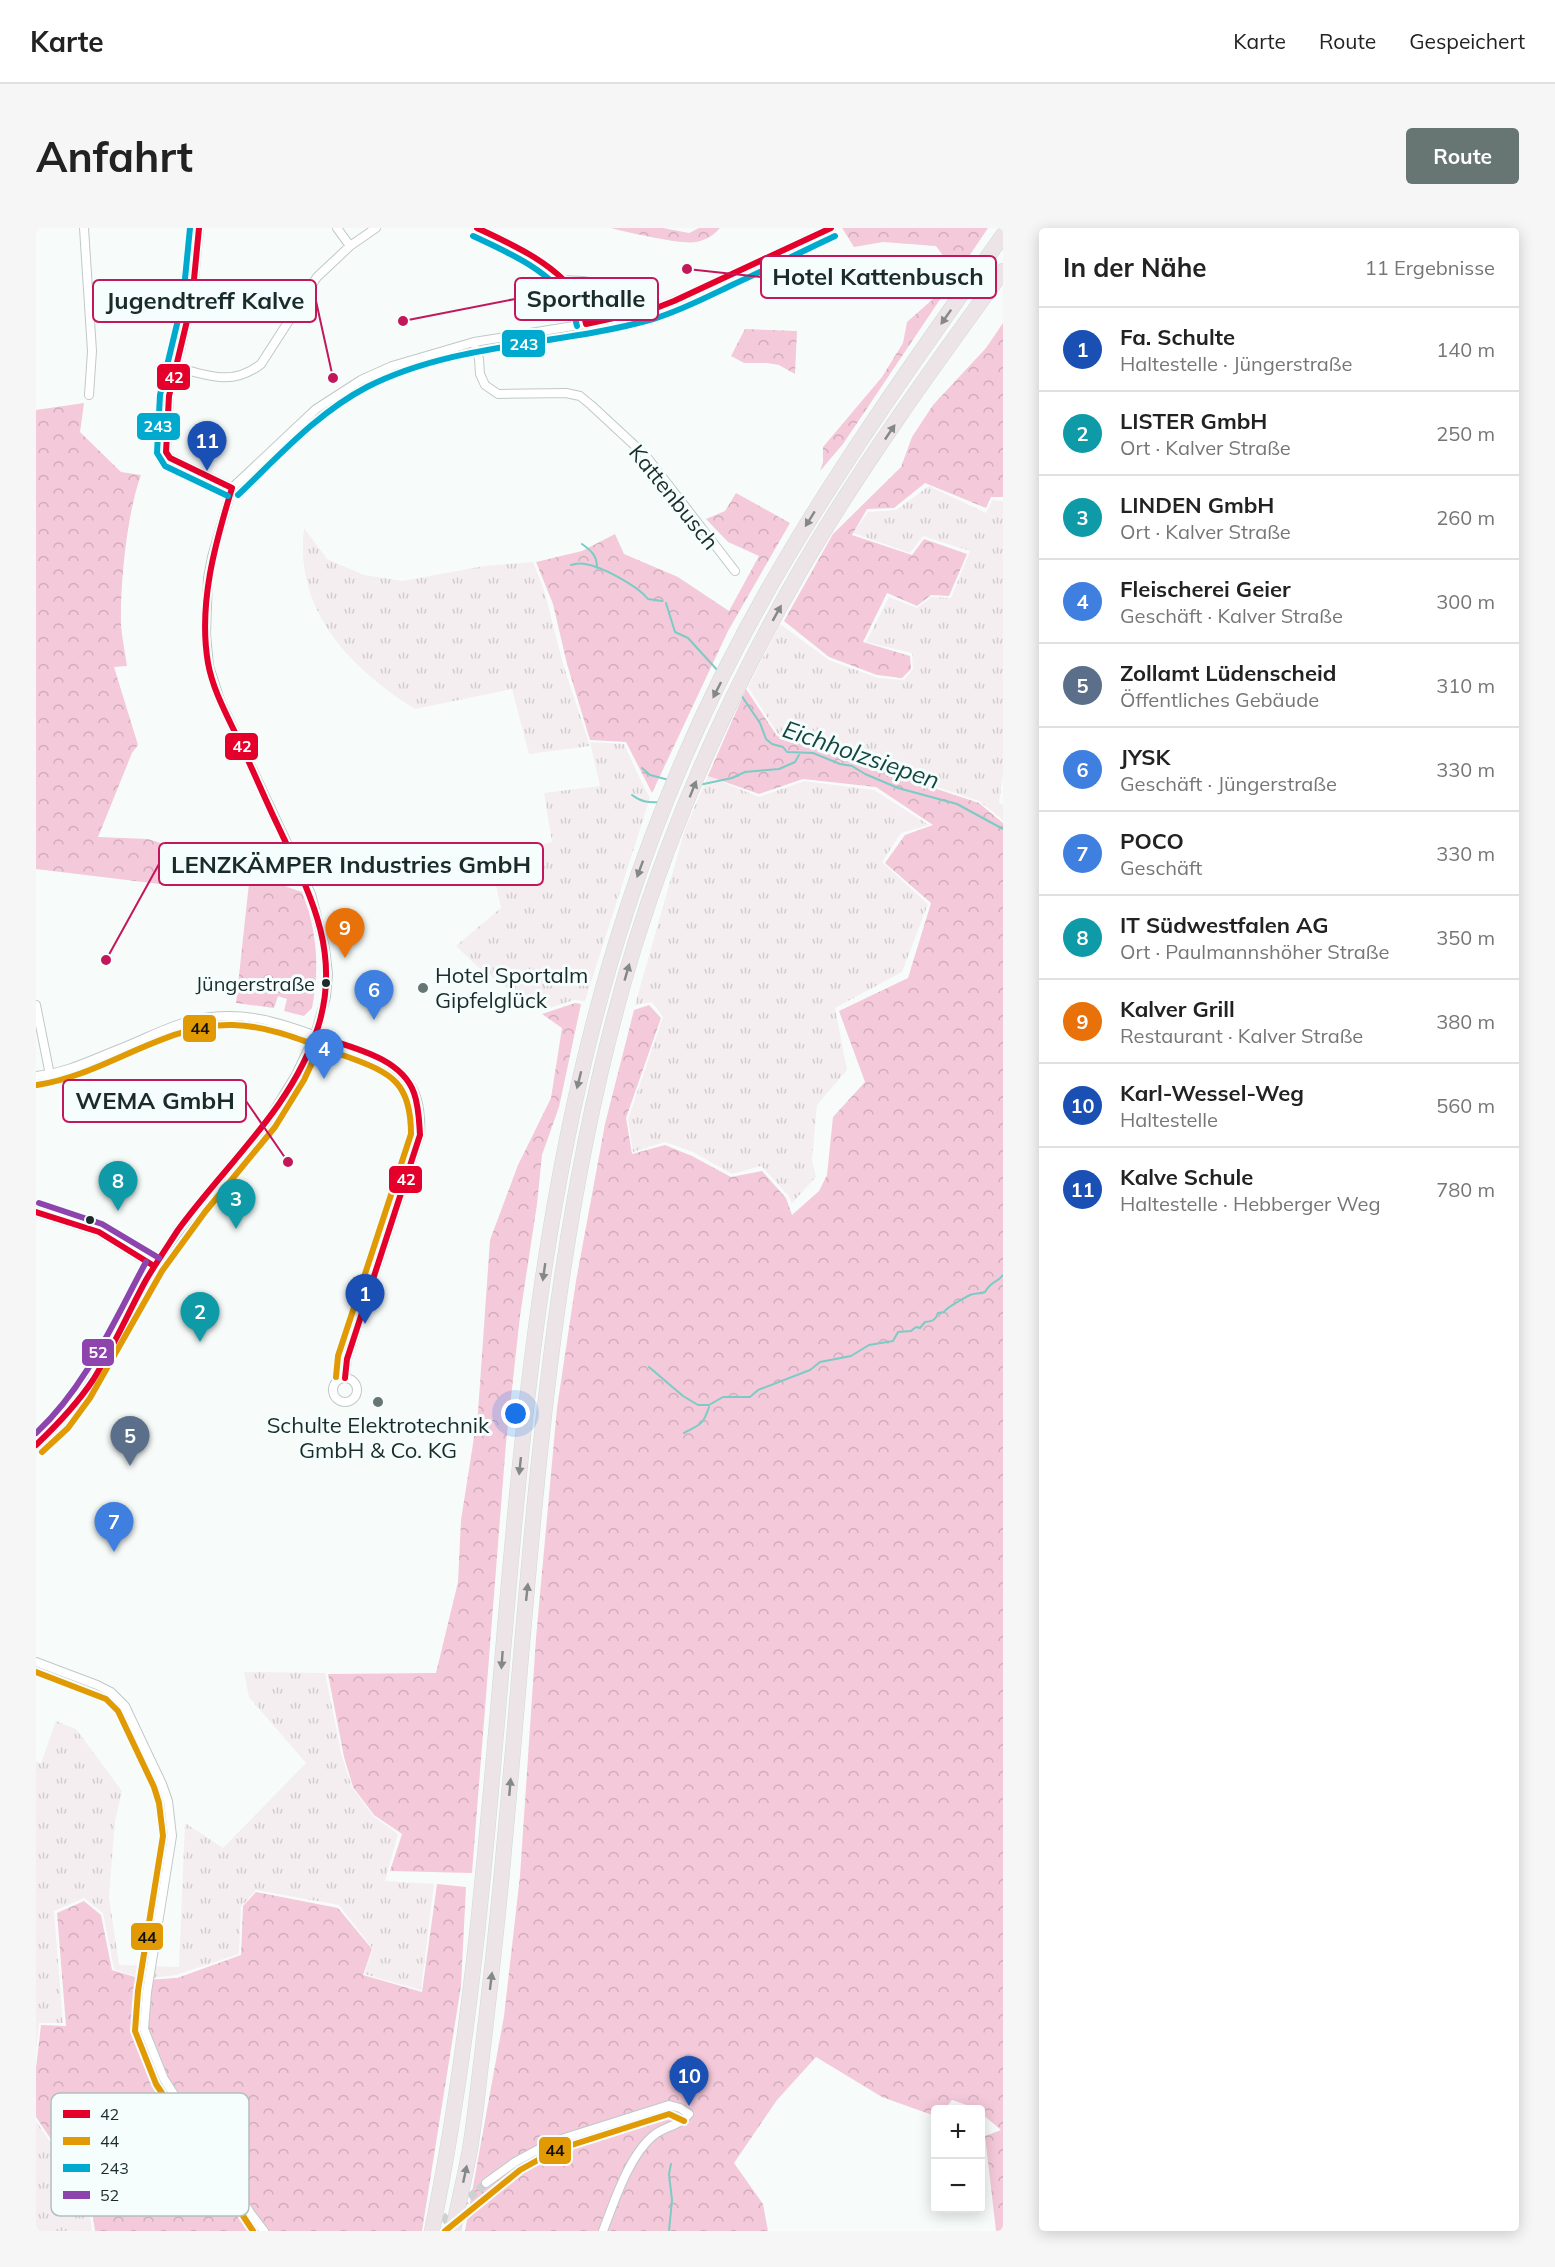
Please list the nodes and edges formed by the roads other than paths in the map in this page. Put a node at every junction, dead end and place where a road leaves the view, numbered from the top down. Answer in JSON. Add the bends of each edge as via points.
{"nodes":[{"id":1,"x":84,"y":228,"type":"edge"},
{"id":2,"x":199,"y":228,"type":"edge"},
{"id":3,"x":337,"y":228,"type":"edge"},
{"id":4,"x":376,"y":228,"type":"edge"},
{"id":5,"x":477,"y":228,"type":"edge"},
{"id":6,"x":831,"y":228,"type":"edge"},
{"id":7,"x":1003,"y":235,"type":"edge"},
{"id":8,"x":350,"y":246,"type":"junction"},
{"id":9,"x":1003,"y":271,"type":"edge"},
{"id":10,"x":563,"y":280,"type":"junction"},
{"id":11,"x":651,"y":293,"type":"dead end"},
{"id":12,"x":586,"y":324,"type":"junction"},
{"id":13,"x":474,"y":342,"type":"junction"},
{"id":14,"x":175,"y":367,"type":"junction"},
{"id":15,"x":89,"y":394,"type":"dead end"},
{"id":16,"x":232,"y":488,"type":"junction"},
{"id":17,"x":735,"y":570,"type":"dead end"},
{"id":18,"x":36,"y":1005,"type":"edge"},
{"id":19,"x":315,"y":1035,"type":"junction"},
{"id":20,"x":50,"y":1075,"type":"junction"},
{"id":21,"x":36,"y":1076,"type":"edge"},
{"id":22,"x":36,"y":1212,"type":"edge"},
{"id":23,"x":154,"y":1266,"type":"junction"},
{"id":24,"x":345,"y":1378,"type":"dead end"},
{"id":25,"x":36,"y":1446,"type":"edge"},
{"id":26,"x":36,"y":1662,"type":"edge"},
{"id":27,"x":173,"y":2093,"type":"edge"},
{"id":28,"x":486,"y":2183,"type":"tunnel mouth"},
{"id":29,"x":249,"y":2211,"type":"edge"},
{"id":30,"x":264,"y":2231,"type":"edge"},
{"id":31,"x":432,"y":2231,"type":"edge"},
{"id":32,"x":453,"y":2231,"type":"edge"},
{"id":33,"x":603,"y":2231,"type":"edge"}],
"edges":[{"from":1,"to":15,"type":"street","via":[[92,351]]},
{"from":2,"to":14,"type":"street","via":[[192,300]]},
{"from":3,"to":8,"type":"street"},
{"from":4,"to":8,"type":"street"},
{"from":5,"to":10,"type":"street"},
{"from":6,"to":12,"type":"street","via":[[697,292],[651,310]]},
{"from":7,"to":31,"type":"highway","one_way":true,"via":[[842,470],[789,553],[748,628],[691,742],[639,872],[608,969],[574,1100],[534,1341],[478,1930],[449,2146]]},
{"from":8,"to":14,"type":"street","via":[[311,285],[265,358],[252,371],[219,378]]},
{"from":32,"to":9,"type":"highway","one_way":true,"via":[[470,2147],[494,1959],[556,1313],[587,1134],[611,1028],[662,864],[708,752],[762,639],[858,480]]},
{"from":10,"to":11,"type":"street"},
{"from":10,"to":12,"type":"street","via":[[579,299]]},
{"from":12,"to":13,"type":"street"},
{"from":13,"to":16,"type":"street","via":[[392,366],[333,396]]},
{"from":13,"to":17,"type":"street","name":"Kattenbusch","via":[[485,385],[498,394],[580,396],[646,456]]},
{"from":14,"to":16,"type":"street","via":[[166,452],[170,458]]},
{"from":16,"to":19,"type":"street","via":[[208,578],[208,666],[316,911],[328,983]]},
{"from":18,"to":20,"type":"street"},
{"from":19,"to":20,"type":"street","via":[[253,1017],[203,1018]]},
{"from":19,"to":23,"type":"street","via":[[267,1122]]},
{"from":19,"to":24,"type":"street","via":[[383,1061],[402,1073],[415,1090],[421,1115],[417,1144],[347,1359]]},
{"from":20,"to":21,"type":"street"},
{"from":22,"to":23,"type":"street","via":[[99,1233]]},
{"from":23,"to":25,"type":"street","via":[[89,1385],[61,1422]]},
{"from":26,"to":27,"type":"street","via":[[98,1685],[125,1706],[168,1801],[172,1836],[144,2029]]},
{"from":28,"to":33,"type":"street","via":[[552,2142],[669,2105],[689,2114],[681,2123],[655,2134],[641,2149]]},
{"from":29,"to":30,"type":"street"}]}
